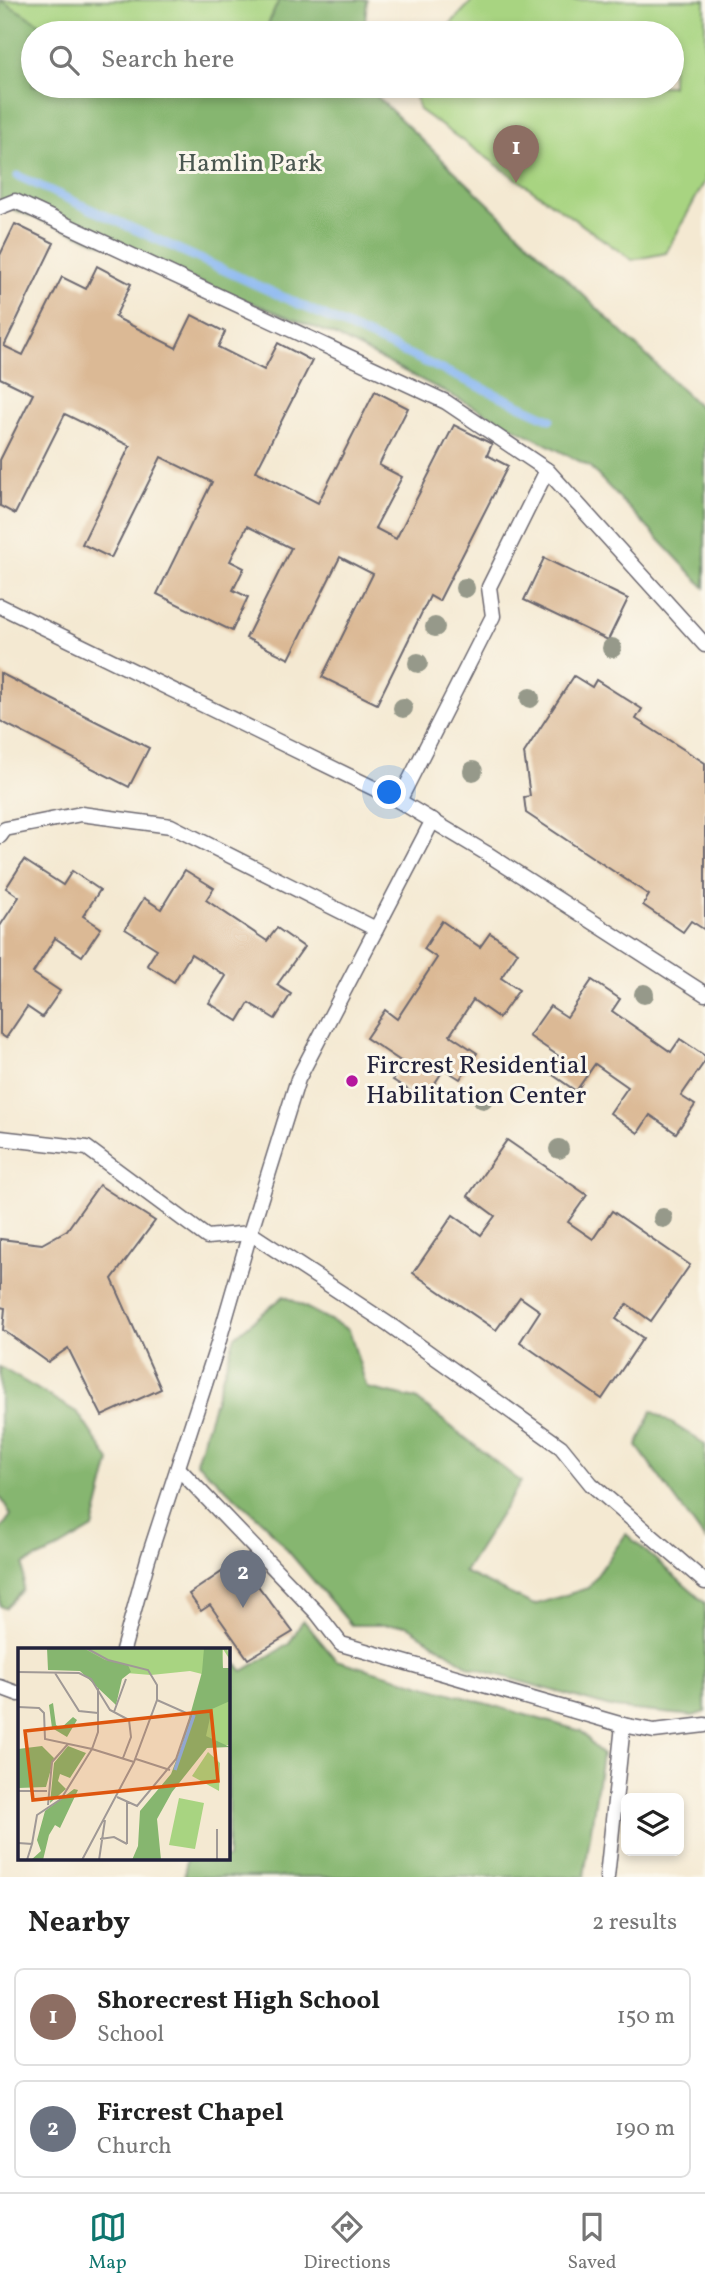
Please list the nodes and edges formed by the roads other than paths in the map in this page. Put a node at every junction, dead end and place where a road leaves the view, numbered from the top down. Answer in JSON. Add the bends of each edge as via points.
{"nodes":[{"id":1,"x":0,"y":207,"type":"edge"},
{"id":2,"x":547,"y":470,"type":"junction"},
{"id":3,"x":0,"y":606,"type":"edge"},
{"id":4,"x":705,"y":645,"type":"edge"},
{"id":5,"x":399,"y":801,"type":"junction"},
{"id":6,"x":433,"y":820,"type":"junction"},
{"id":7,"x":0,"y":836,"type":"edge"},
{"id":8,"x":376,"y":929,"type":"junction"},
{"id":9,"x":705,"y":994,"type":"edge"},
{"id":10,"x":0,"y":1138,"type":"edge"},
{"id":11,"x":250,"y":1233,"type":"junction"},
{"id":12,"x":178,"y":1468,"type":"junction"},
{"id":13,"x":705,"y":1582,"type":"edge"},
{"id":14,"x":124,"y":1648,"type":"edge"},
{"id":15,"x":0,"y":1687,"type":"edge"},
{"id":16,"x":18,"y":1694,"type":"edge"},
{"id":17,"x":623,"y":1725,"type":"junction"},
{"id":18,"x":705,"y":1725,"type":"edge"},
{"id":19,"x":607,"y":1877,"type":"edge"}],
"edges":[{"from":1,"to":2,"type":"lane","via":[[15,201],[446,402]]},
{"from":2,"to":4,"type":"lane"},
{"from":2,"to":5,"type":"lane","via":[[489,587],[493,616]]},
{"from":3,"to":5,"type":"lane"},
{"from":5,"to":6,"type":"lane"},
{"from":6,"to":8,"type":"lane"},
{"from":6,"to":9,"type":"lane"},
{"from":7,"to":8,"type":"lane","via":[[5,829],[81,814],[171,826]]},
{"from":8,"to":11,"type":"lane","via":[[298,1079]]},
{"from":10,"to":11,"type":"lane","via":[[87,1148],[207,1237]]},
{"from":11,"to":12,"type":"lane"},
{"from":11,"to":13,"type":"lane","via":[[390,1325],[561,1447],[591,1484]]},
{"from":12,"to":14,"type":"lane"},
{"from":12,"to":17,"type":"lane","via":[[341,1644]]},
{"from":15,"to":16,"type":"lane"},
{"from":17,"to":18,"type":"lane","via":[[654,1731]]},
{"from":17,"to":19,"type":"lane"}]}
